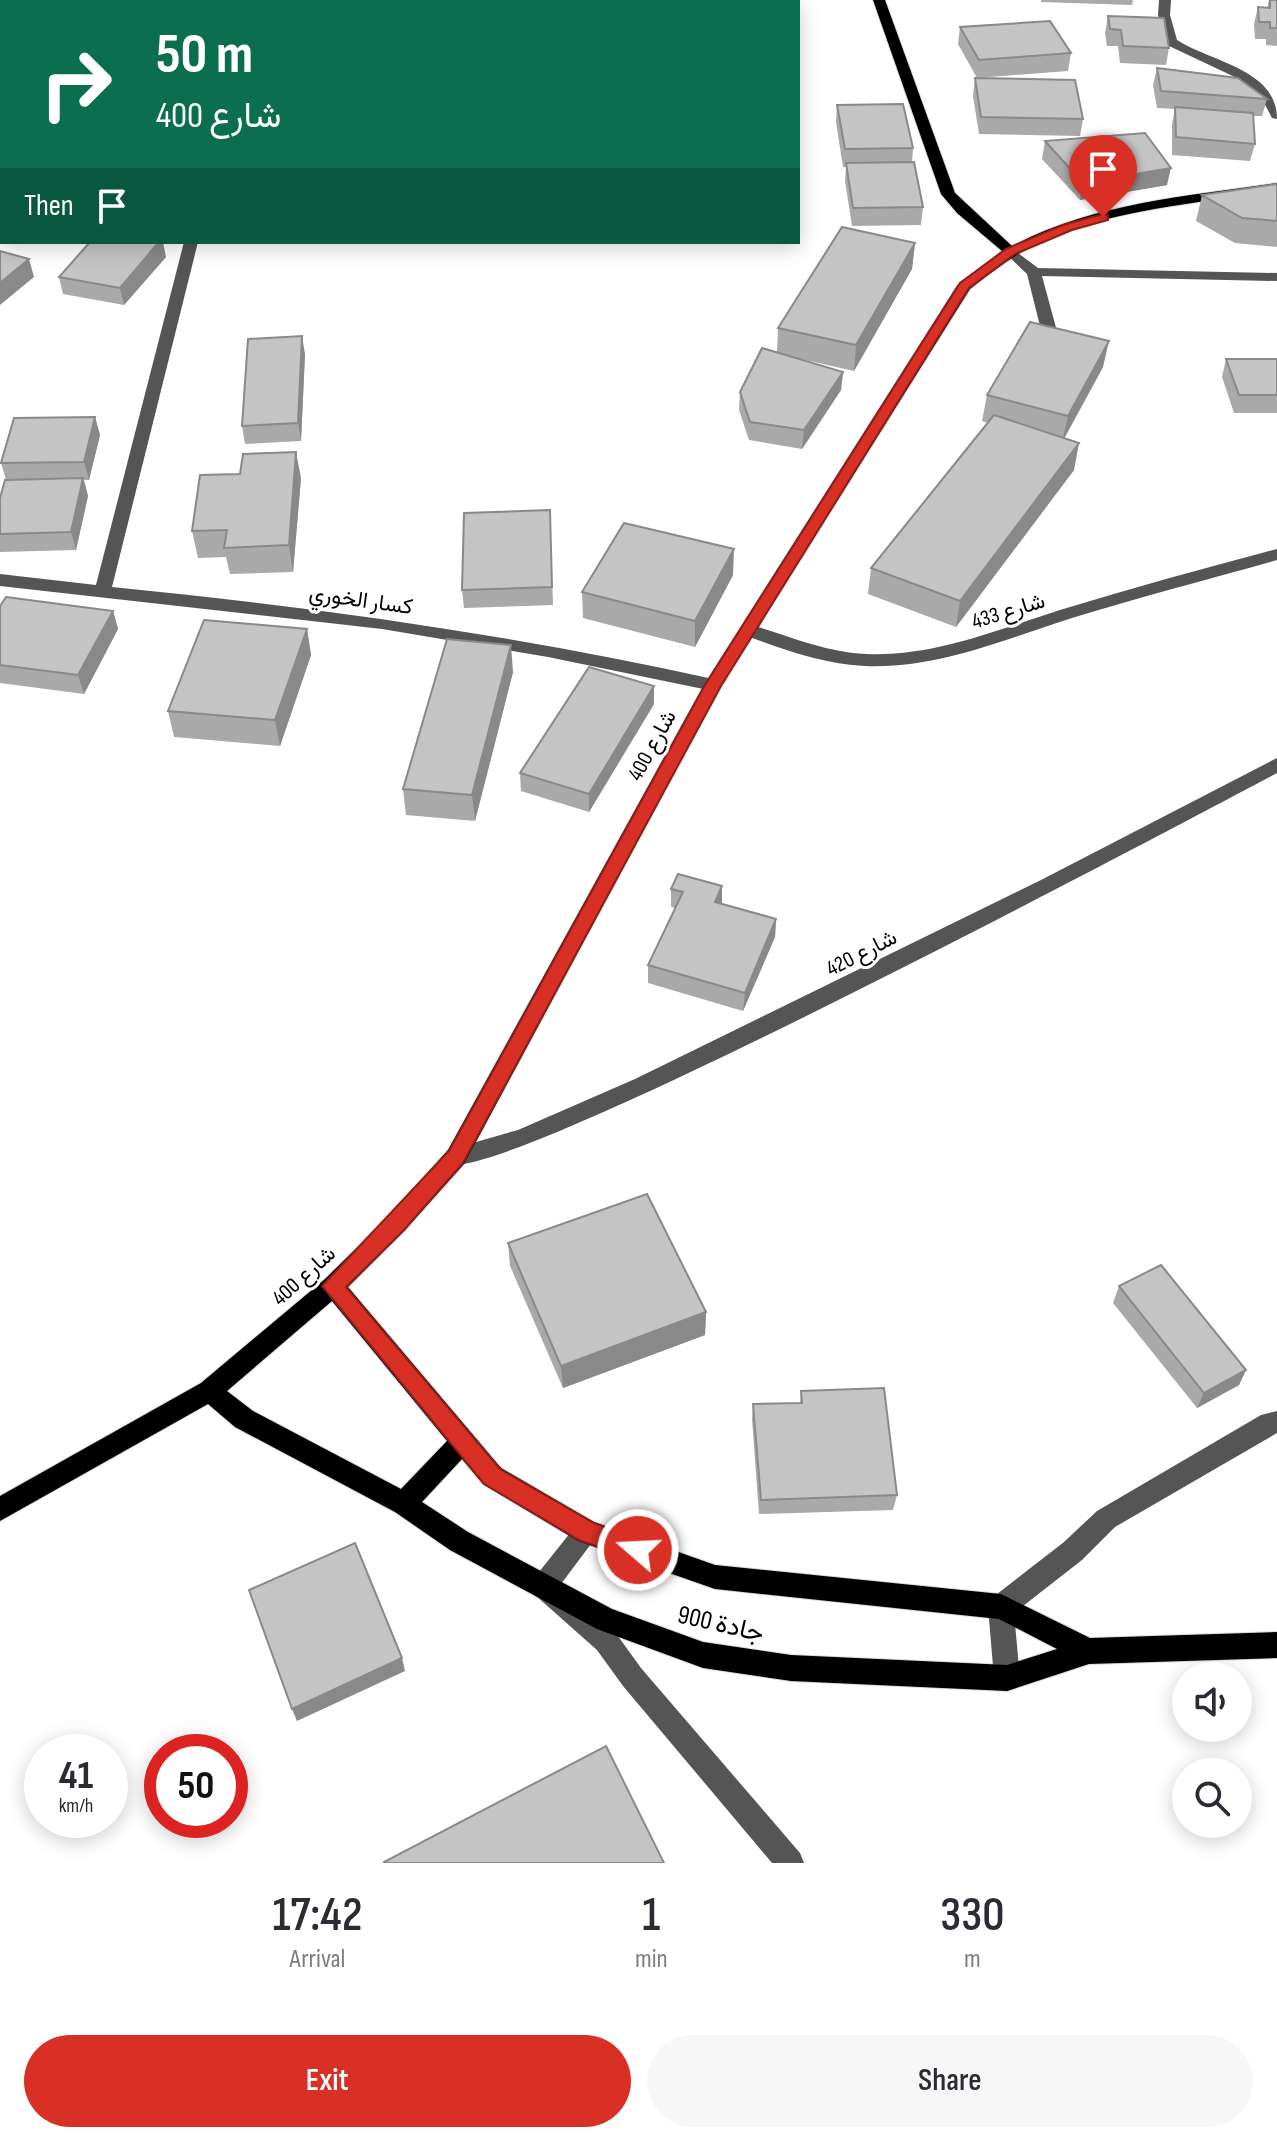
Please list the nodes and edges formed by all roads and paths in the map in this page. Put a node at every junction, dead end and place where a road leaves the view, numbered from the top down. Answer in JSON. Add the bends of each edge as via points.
{"nodes":[{"id":1,"x":879,"y":0,"type":"edge"},
{"id":2,"x":1165,"y":0,"type":"edge"},
{"id":3,"x":1277,"y":115,"type":"edge"},
{"id":4,"x":1277,"y":187,"type":"edge"},
{"id":5,"x":190,"y":244,"type":"edge"},
{"id":6,"x":1010,"y":251,"type":"junction"},
{"id":7,"x":1034,"y":272,"type":"junction"},
{"id":8,"x":1277,"y":277,"type":"edge"},
{"id":9,"x":1053,"y":346,"type":"edge"},
{"id":10,"x":1277,"y":554,"type":"edge"},
{"id":11,"x":0,"y":580,"type":"edge"},
{"id":12,"x":103,"y":590,"type":"junction"},
{"id":13,"x":748,"y":630,"type":"junction"},
{"id":14,"x":713,"y":685,"type":"junction"},
{"id":15,"x":1277,"y":765,"type":"edge"},
{"id":16,"x":456,"y":1157,"type":"junction"},
{"id":17,"x":333,"y":1286,"type":"junction"},
{"id":18,"x":209,"y":1391,"type":"junction"},
{"id":19,"x":1277,"y":1422,"type":"edge"},
{"id":20,"x":463,"y":1441,"type":"junction"},
{"id":21,"x":404,"y":1504,"type":"junction"},
{"id":22,"x":0,"y":1509,"type":"edge"},
{"id":23,"x":587,"y":1532,"type":"junction"},
{"id":24,"x":544,"y":1586,"type":"junction"},
{"id":25,"x":1001,"y":1607,"type":"junction"},
{"id":26,"x":1277,"y":1645,"type":"edge"},
{"id":27,"x":1089,"y":1651,"type":"junction"},
{"id":28,"x":1007,"y":1678,"type":"junction"},
{"id":29,"x":790,"y":1863,"type":"edge"}],
"edges":[{"from":1,"to":6,"type":"main road","via":[[948,194]]},
{"from":2,"to":3,"type":"street","via":[[1171,42],[1188,55],[1248,76],[1269,97]]},
{"from":4,"to":6,"type":"main road","name":"شارع 400","via":[[1103,217]]},
{"from":5,"to":12,"type":"street"},
{"from":6,"to":7,"type":"street"},
{"from":6,"to":13,"type":"main road","name":"شارع 400","via":[[964,286]]},
{"from":7,"to":8,"type":"street"},
{"from":7,"to":9,"type":"street"},
{"from":10,"to":13,"type":"street","name":"شارع 433","via":[[999,637],[906,658],[832,655]]},
{"from":11,"to":12,"type":"street","name":"كسار الخوري"},
{"from":12,"to":14,"type":"street","name":"كسار الخوري","via":[[434,631]]},
{"from":13,"to":14,"type":"main road","name":"شارع 400"},
{"from":14,"to":16,"type":"main road","name":"شارع 400"},
{"from":15,"to":16,"type":"street","name":"شارع 420","via":[[643,1085],[526,1136]]},
{"from":16,"to":17,"type":"main road","name":"شارع 400"},
{"from":17,"to":18,"type":"main road","name":"شارع 400"},
{"from":17,"to":20,"type":"main road","name":"جادة 900"},
{"from":18,"to":21,"type":"main road","name":"جادة 900","via":[[244,1419]]},
{"from":18,"to":22,"type":"main road","name":"شارع 400"},
{"from":19,"to":25,"type":"street","via":[[1106,1519]]},
{"from":20,"to":21,"type":"main road"},
{"from":20,"to":23,"type":"main road","name":"جادة 900","via":[[492,1476]]},
{"from":21,"to":24,"type":"main road","name":"جادة 900","via":[[459,1541]]},
{"from":23,"to":24,"type":"street"},
{"from":23,"to":25,"type":"main road","name":"جادة 900","via":[[715,1577]]},
{"from":24,"to":28,"type":"main road","name":"جادة 900","via":[[606,1620],[703,1655],[791,1668]]},
{"from":24,"to":29,"type":"street","via":[[606,1641]]},
{"from":25,"to":27,"type":"main road","name":"جادة 900"},
{"from":25,"to":28,"type":"street"},
{"from":26,"to":27,"type":"main road","name":"جادة 900"},
{"from":27,"to":28,"type":"main road","name":"جادة 900"}]}
